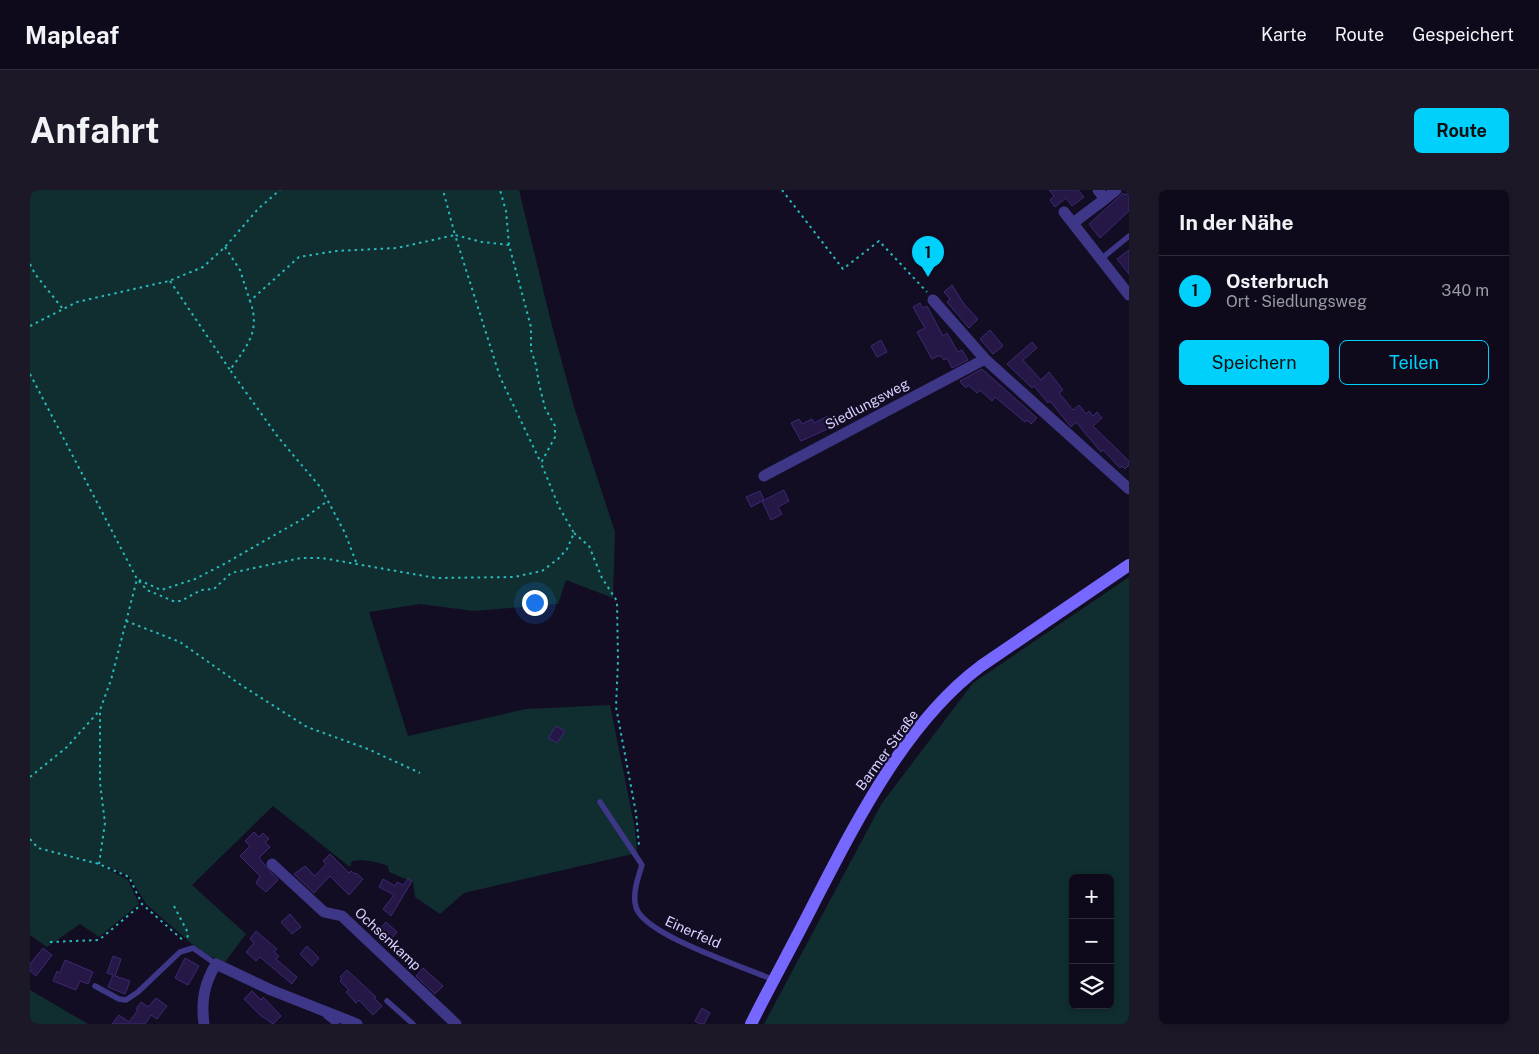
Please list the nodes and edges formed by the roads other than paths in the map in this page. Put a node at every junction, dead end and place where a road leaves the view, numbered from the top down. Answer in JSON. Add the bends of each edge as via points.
{"nodes":[{"id":1,"x":1116,"y":190,"type":"edge"},
{"id":2,"x":1101,"y":194,"type":"edge"},
{"id":3,"x":1064,"y":212,"type":"dead end"},
{"id":4,"x":1072,"y":223,"type":"junction"},
{"id":5,"x":1129,"y":236,"type":"edge"},
{"id":6,"x":1101,"y":259,"type":"junction"},
{"id":7,"x":1129,"y":295,"type":"edge"},
{"id":8,"x":933,"y":300,"type":"road end"},
{"id":9,"x":985,"y":359,"type":"junction"},
{"id":10,"x":764,"y":476,"type":"dead end"},
{"id":11,"x":1129,"y":489,"type":"edge"},
{"id":12,"x":1129,"y":565,"type":"edge"},
{"id":13,"x":600,"y":802,"type":"dead end"},
{"id":14,"x":272,"y":864,"type":"dead end"},
{"id":15,"x":216,"y":964,"type":"junction"},
{"id":16,"x":774,"y":980,"type":"junction"},
{"id":17,"x":96,"y":986,"type":"dead end"},
{"id":18,"x":387,"y":1001,"type":"dead end"},
{"id":19,"x":319,"y":1009,"type":"junction"},
{"id":20,"x":204,"y":1024,"type":"edge"},
{"id":21,"x":336,"y":1024,"type":"edge"},
{"id":22,"x":357,"y":1024,"type":"edge"},
{"id":23,"x":413,"y":1024,"type":"edge"},
{"id":24,"x":456,"y":1024,"type":"edge"},
{"id":25,"x":751,"y":1024,"type":"edge"}],
"edges":[{"from":1,"to":2,"type":"street"},
{"from":2,"to":4,"type":"street"},
{"from":3,"to":4,"type":"street"},
{"from":4,"to":6,"type":"street"},
{"from":5,"to":6,"type":"lane"},
{"from":6,"to":7,"type":"street"},
{"from":8,"to":9,"type":"street"},
{"from":9,"to":10,"type":"street","name":"Siedlungsweg"},
{"from":9,"to":11,"type":"street"},
{"from":12,"to":16,"type":"main road","name":"Barmer Straße","via":[[964,679],[942,702],[871,795]]},
{"from":13,"to":16,"type":"lane","name":"Einerfeld","via":[[642,865],[635,895],[636,908],[648,924],[668,936]]},
{"from":14,"to":24,"type":"street","name":"Ochsenkamp","via":[[324,912],[342,916]]},
{"from":15,"to":17,"type":"lane","via":[[192,948],[180,952],[126,1000]]},
{"from":15,"to":19,"type":"street"},
{"from":15,"to":20,"type":"street","via":[[202,996]]},
{"from":16,"to":25,"type":"main road","name":"Barmer Straße"},
{"from":18,"to":23,"type":"lane"},
{"from":19,"to":21,"type":"lane"},
{"from":19,"to":22,"type":"street"}]}
